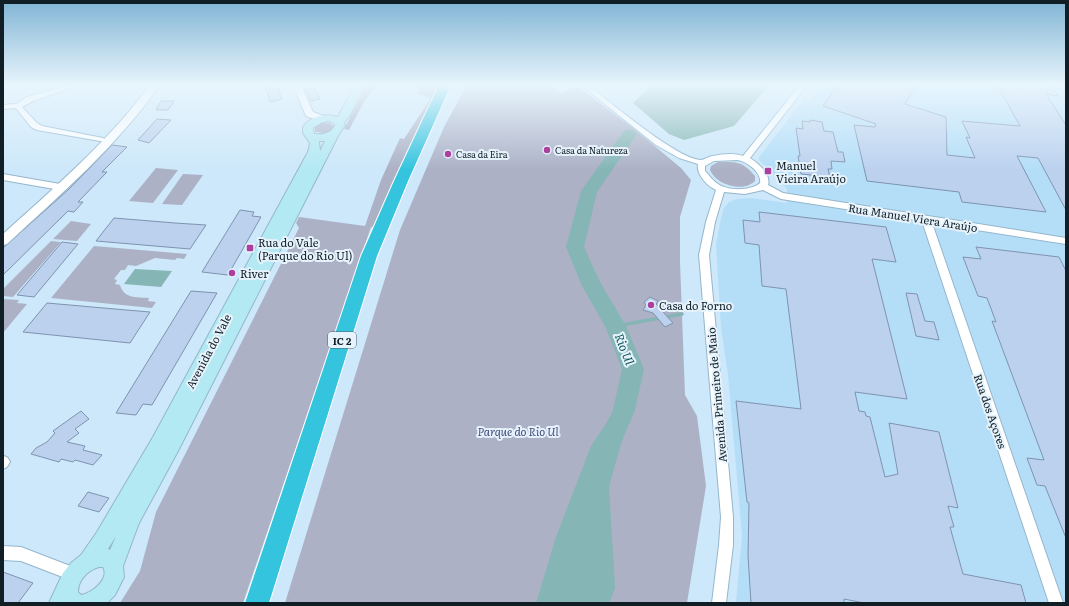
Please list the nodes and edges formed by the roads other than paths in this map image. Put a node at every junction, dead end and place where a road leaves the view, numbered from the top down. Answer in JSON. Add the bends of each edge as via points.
{"nodes":[{"id":1,"x":24,"y":113,"type":"edge"},
{"id":2,"x":127,"y":113,"type":"edge"},
{"id":3,"x":134,"y":113,"type":"edge"},
{"id":4,"x":301,"y":113,"type":"edge"},
{"id":5,"x":309,"y":113,"type":"edge"},
{"id":6,"x":337,"y":113,"type":"edge"},
{"id":7,"x":346,"y":113,"type":"edge"},
{"id":8,"x":432,"y":113,"type":"edge"},
{"id":9,"x":438,"y":113,"type":"edge"},
{"id":10,"x":621,"y":113,"type":"edge"},
{"id":11,"x":781,"y":113,"type":"edge"},
{"id":12,"x":331,"y":123,"type":"junction"},
{"id":13,"x":309,"y":131,"type":"junction"},
{"id":14,"x":102,"y":140,"type":"junction"},
{"id":15,"x":745,"y":159,"type":"junction"},
{"id":16,"x":703,"y":163,"type":"junction"},
{"id":17,"x":3,"y":178,"type":"edge"},
{"id":18,"x":57,"y":186,"type":"junction"},
{"id":19,"x":763,"y":186,"type":"junction"},
{"id":20,"x":722,"y":189,"type":"junction"},
{"id":21,"x":926,"y":219,"type":"junction"},
{"id":22,"x":3,"y":233,"type":"edge"},
{"id":23,"x":3,"y":240,"type":"edge"},
{"id":24,"x":1066,"y":241,"type":"edge"},
{"id":25,"x":3,"y":553,"type":"edge"},
{"id":26,"x":88,"y":562,"type":"junction"},
{"id":27,"x":114,"y":565,"type":"junction"},
{"id":28,"x":71,"y":580,"type":"junction"},
{"id":29,"x":59,"y":603,"type":"edge"},
{"id":30,"x":77,"y":603,"type":"edge"},
{"id":31,"x":88,"y":603,"type":"edge"},
{"id":32,"x":257,"y":603,"type":"edge"},
{"id":33,"x":269,"y":603,"type":"edge"},
{"id":34,"x":719,"y":603,"type":"edge"},
{"id":35,"x":1056,"y":603,"type":"edge"}],
"edges":[{"from":1,"to":14,"type":"street","via":[[40,128]]},
{"from":2,"to":14,"type":"street"},
{"from":3,"to":18,"type":"street","via":[[122,128]]},
{"from":4,"to":13,"type":"street"},
{"from":5,"to":12,"type":"street"},
{"from":6,"to":12,"type":"main road","name":"Avenida do Vale"},
{"from":7,"to":12,"type":"main road","name":"Avenida do Vale"},
{"from":8,"to":32,"type":"highway","number":"IC 2","via":[[369,256]]},
{"from":9,"to":33,"type":"highway","number":"IC 2","via":[[377,256]]},
{"from":10,"to":16,"type":"street","via":[[659,143],[682,156]]},
{"from":11,"to":15,"type":"street"},
{"from":12,"to":13,"type":"main road","name":"Avenida do Vale","via":[[313,122]]},
{"from":12,"to":13,"type":"main road","via":[[322,138]]},
{"from":12,"to":27,"type":"main road","name":"Avenida do Vale","via":[[176,438],[132,518]]},
{"from":13,"to":26,"type":"main road","name":"Avenida do Vale","via":[[315,144],[306,168],[159,443]]},
{"from":14,"to":18,"type":"street"},
{"from":15,"to":16,"type":"street","via":[[712,158]]},
{"from":15,"to":19,"type":"street","via":[[765,178]]},
{"from":16,"to":20,"type":"street","via":[[701,171],[712,184]]},
{"from":17,"to":18,"type":"street"},
{"from":18,"to":22,"type":"street"},
{"from":18,"to":23,"type":"street"},
{"from":19,"to":20,"type":"street","via":[[755,190]]},
{"from":19,"to":21,"type":"street","name":"Rua Manuel Viera Araújo","via":[[781,196]]},
{"from":20,"to":34,"type":"street","name":"Avenida Primeiro de Maio","via":[[712,212],[704,255],[727,516]]},
{"from":21,"to":24,"type":"street","name":"Rua Manuel Viera Araújo"},
{"from":21,"to":35,"type":"street","name":"Rua dos Açores"},
{"from":25,"to":28,"type":"street","via":[[21,554]]},
{"from":26,"to":27,"type":"main road","via":[[104,558]]},
{"from":26,"to":28,"type":"main road","name":"Avenida do Vale"},
{"from":27,"to":31,"type":"main road","name":"Avenida do Vale","via":[[115,574],[110,587]]},
{"from":28,"to":29,"type":"main road","name":"Avenida do Vale"},
{"from":28,"to":30,"type":"main road","via":[[69,596]]}]}
